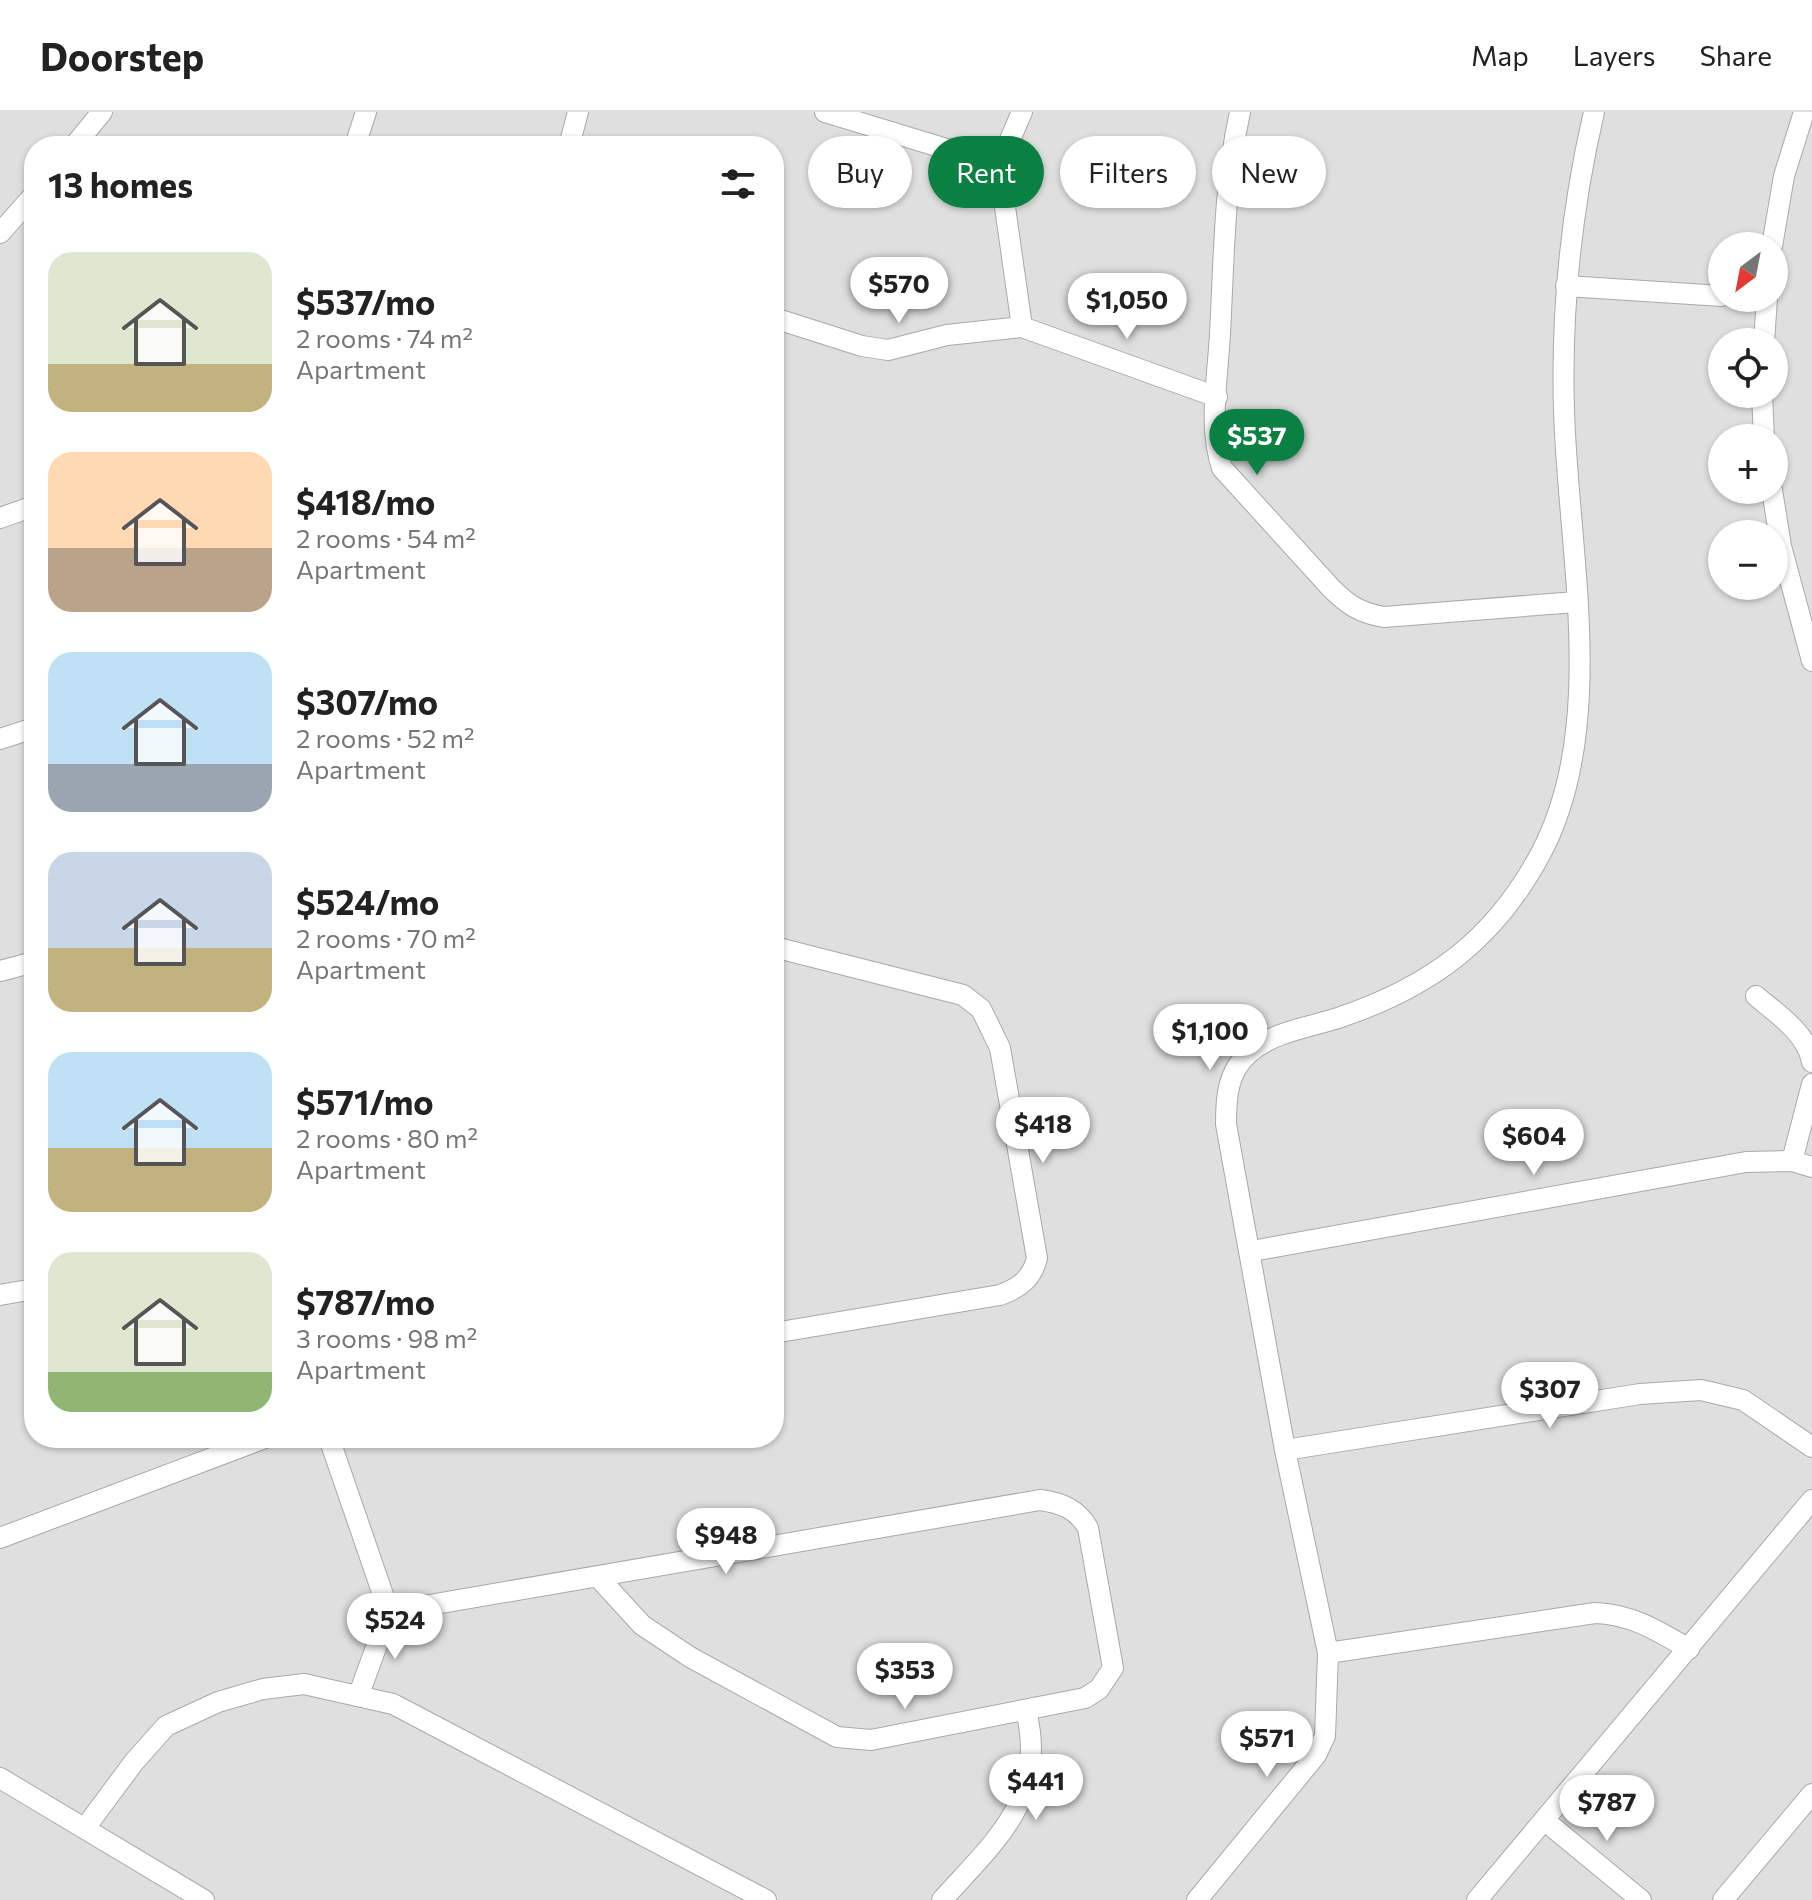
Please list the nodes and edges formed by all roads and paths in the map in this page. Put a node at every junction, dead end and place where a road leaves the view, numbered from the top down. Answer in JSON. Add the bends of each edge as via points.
{"nodes":[{"id":1,"x":102,"y":112,"type":"edge"},
{"id":2,"x":366,"y":112,"type":"edge"},
{"id":3,"x":578,"y":112,"type":"edge"},
{"id":4,"x":825,"y":112,"type":"edge"},
{"id":5,"x":1022,"y":112,"type":"edge"},
{"id":6,"x":1240,"y":112,"type":"edge"},
{"id":7,"x":1594,"y":112,"type":"edge"},
{"id":8,"x":1804,"y":112,"type":"edge"},
{"id":9,"x":82,"y":136,"type":"edge"},
{"id":10,"x":358,"y":136,"type":"edge"},
{"id":11,"x":572,"y":136,"type":"edge"},
{"id":12,"x":1012,"y":136,"type":"edge"},
{"id":13,"x":928,"y":143,"type":"edge"},
{"id":14,"x":24,"y":206,"type":"edge"},
{"id":15,"x":1005,"y":208,"type":"edge"},
{"id":16,"x":1774,"y":232,"type":"edge"},
{"id":17,"x":0,"y":233,"type":"edge"},
{"id":18,"x":1566,"y":286,"type":"junction"},
{"id":19,"x":1708,"y":295,"type":"edge"},
{"id":20,"x":784,"y":321,"type":"edge"},
{"id":21,"x":1022,"y":327,"type":"junction"},
{"id":22,"x":1217,"y":397,"type":"junction"},
{"id":23,"x":1774,"y":504,"type":"edge"},
{"id":24,"x":24,"y":510,"type":"edge"},
{"id":25,"x":0,"y":518,"type":"edge"},
{"id":26,"x":1576,"y":602,"type":"junction"},
{"id":27,"x":1812,"y":661,"type":"edge"},
{"id":28,"x":24,"y":731,"type":"edge"},
{"id":29,"x":0,"y":739,"type":"edge"},
{"id":30,"x":784,"y":950,"type":"edge"},
{"id":31,"x":24,"y":965,"type":"edge"},
{"id":32,"x":0,"y":971,"type":"edge"},
{"id":33,"x":1756,"y":996,"type":"dead end"},
{"id":34,"x":1812,"y":1062,"type":"edge"},
{"id":35,"x":1812,"y":1084,"type":"edge"},
{"id":36,"x":1792,"y":1161,"type":"junction"},
{"id":37,"x":1812,"y":1167,"type":"edge"},
{"id":38,"x":1252,"y":1251,"type":"junction"},
{"id":39,"x":24,"y":1291,"type":"edge"},
{"id":40,"x":0,"y":1295,"type":"edge"},
{"id":41,"x":784,"y":1331,"type":"edge"},
{"id":42,"x":1812,"y":1447,"type":"edge"},
{"id":43,"x":238,"y":1448,"type":"edge"},
{"id":44,"x":332,"y":1448,"type":"edge"},
{"id":45,"x":1285,"y":1450,"type":"junction"},
{"id":46,"x":1812,"y":1500,"type":"edge"},
{"id":47,"x":0,"y":1538,"type":"edge"},
{"id":48,"x":598,"y":1577,"type":"junction"},
{"id":49,"x":389,"y":1612,"type":"junction"},
{"id":50,"x":1689,"y":1649,"type":"junction"},
{"id":51,"x":1328,"y":1653,"type":"junction"},
{"id":52,"x":359,"y":1694,"type":"junction"},
{"id":53,"x":1026,"y":1711,"type":"junction"},
{"id":54,"x":0,"y":1778,"type":"edge"},
{"id":55,"x":1812,"y":1794,"type":"edge"},
{"id":56,"x":1544,"y":1820,"type":"junction"},
{"id":57,"x":85,"y":1828,"type":"junction"},
{"id":58,"x":204,"y":1900,"type":"edge"},
{"id":59,"x":766,"y":1900,"type":"edge"},
{"id":60,"x":942,"y":1900,"type":"edge"},
{"id":61,"x":1197,"y":1900,"type":"edge"},
{"id":62,"x":1477,"y":1900,"type":"edge"},
{"id":63,"x":1641,"y":1900,"type":"edge"},
{"id":64,"x":1723,"y":1900,"type":"edge"}],
"edges":[{"from":1,"to":9,"type":"street"},
{"from":2,"to":10,"type":"street"},
{"from":3,"to":11,"type":"street"},
{"from":4,"to":13,"type":"street"},
{"from":5,"to":12,"type":"street"},
{"from":6,"to":22,"type":"street","via":[[1228,202]]},
{"from":7,"to":18,"type":"street","via":[[1578,183]]},
{"from":8,"to":16,"type":"street","via":[[1784,176]]},
{"from":14,"to":17,"type":"street"},
{"from":15,"to":21,"type":"street"},
{"from":18,"to":19,"type":"street"},
{"from":18,"to":26,"type":"street","via":[[1565,433]]},
{"from":20,"to":21,"type":"street","via":[[888,350],[947,335]]},
{"from":21,"to":22,"type":"street"},
{"from":22,"to":26,"type":"street","via":[[1222,468],[1350,606],[1384,617]]},
{"from":23,"to":27,"type":"street"},
{"from":24,"to":25,"type":"street"},
{"from":26,"to":38,"type":"street","via":[[1573,765],[1541,851],[1494,921],[1454,962],[1428,979],[1381,1004],[1277,1037],[1250,1051],[1234,1071],[1226,1096],[1226,1124]]},
{"from":28,"to":29,"type":"street"},
{"from":30,"to":41,"type":"street","via":[[963,995],[981,1009],[1000,1048],[1037,1258],[1027,1280],[1000,1295]]},
{"from":31,"to":32,"type":"street"},
{"from":33,"to":34,"type":"street","via":[[1794,1029]]},
{"from":35,"to":36,"type":"street"},
{"from":36,"to":37,"type":"street"},
{"from":36,"to":38,"type":"street","via":[[1767,1159],[1696,1169]]},
{"from":38,"to":45,"type":"street"},
{"from":39,"to":40,"type":"street"},
{"from":42,"to":45,"type":"street","via":[[1743,1400],[1701,1390],[1640,1394]]},
{"from":43,"to":47,"type":"street"},
{"from":44,"to":49,"type":"street"},
{"from":45,"to":51,"type":"street"},
{"from":46,"to":50,"type":"street"},
{"from":48,"to":49,"type":"street"},
{"from":48,"to":53,"type":"street","via":[[618,1602],[665,1642],[837,1737],[871,1740]]},
{"from":48,"to":53,"type":"street","via":[[1000,1505],[1053,1502],[1074,1511],[1088,1528],[1113,1668],[1099,1689],[1085,1698]]},
{"from":49,"to":52,"type":"street"},
{"from":50,"to":51,"type":"street","via":[[1638,1620],[1595,1613]]},
{"from":50,"to":56,"type":"street"},
{"from":51,"to":61,"type":"street","via":[[1325,1736],[1316,1755]]},
{"from":52,"to":57,"type":"street","via":[[304,1684],[263,1689],[183,1718],[154,1738]]},
{"from":52,"to":59,"type":"street","via":[[393,1704]]},
{"from":53,"to":60,"type":"street","via":[[1033,1736],[1024,1800]]},
{"from":54,"to":57,"type":"street"},
{"from":55,"to":64,"type":"street"},
{"from":56,"to":62,"type":"street"},
{"from":56,"to":63,"type":"street"},
{"from":57,"to":58,"type":"street"}]}
